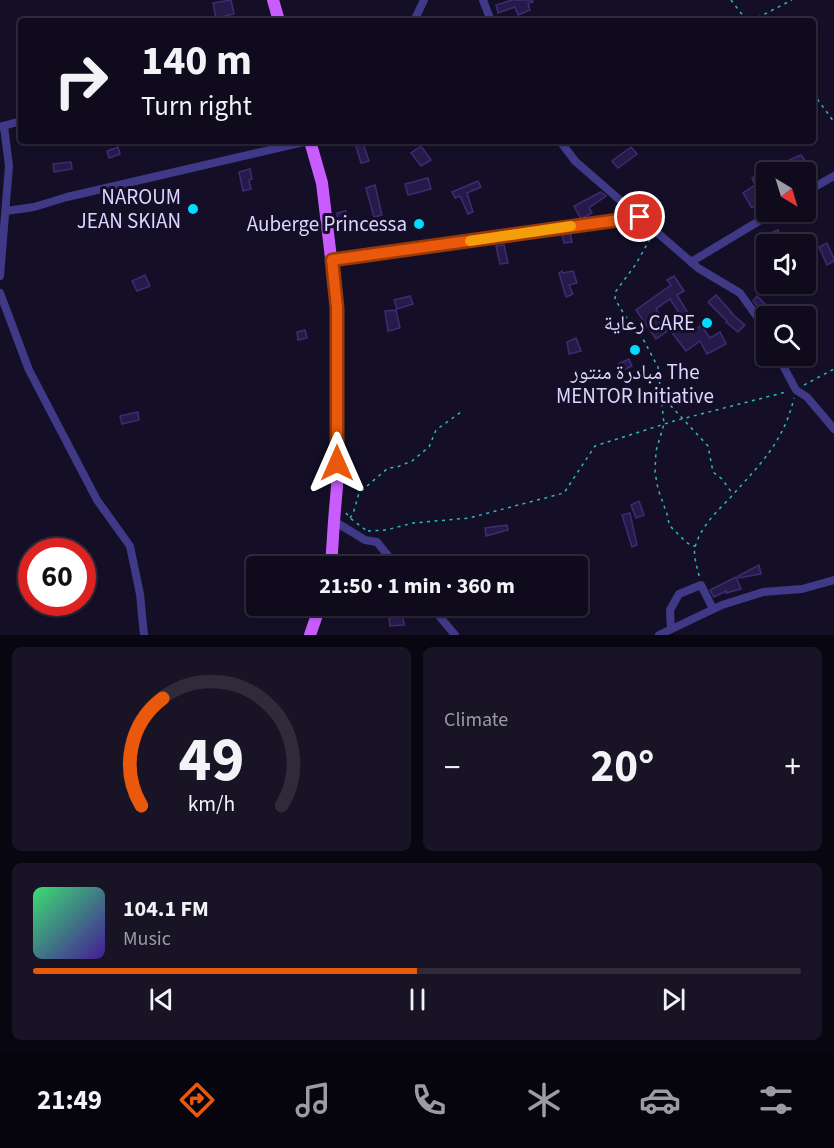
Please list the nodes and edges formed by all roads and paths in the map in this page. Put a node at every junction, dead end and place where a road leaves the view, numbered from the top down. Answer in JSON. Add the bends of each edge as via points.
{"nodes":[{"id":1,"x":273,"y":0,"type":"edge"},
{"id":2,"x":424,"y":0,"type":"edge"},
{"id":3,"x":483,"y":0,"type":"edge"},
{"id":4,"x":731,"y":0,"type":"edge"},
{"id":5,"x":792,"y":0,"type":"edge"},
{"id":6,"x":278,"y":18,"type":"edge"},
{"id":7,"x":415,"y":18,"type":"edge"},
{"id":8,"x":490,"y":18,"type":"edge"},
{"id":9,"x":745,"y":18,"type":"edge"},
{"id":10,"x":757,"y":18,"type":"edge"},
{"id":11,"x":816,"y":97,"type":"edge"},
{"id":12,"x":18,"y":122,"type":"edge"},
{"id":13,"x":834,"y":122,"type":"edge"},
{"id":14,"x":2,"y":126,"type":"edge"},
{"id":15,"x":296,"y":144,"type":"edge"},
{"id":16,"x":310,"y":144,"type":"edge"},
{"id":17,"x":562,"y":144,"type":"edge"},
{"id":18,"x":834,"y":176,"type":"edge"},
{"id":19,"x":816,"y":186,"type":"edge"},
{"id":20,"x":6,"y":211,"type":"junction"},
{"id":21,"x":640,"y":217,"type":"junction"},
{"id":22,"x":757,"y":222,"type":"edge"},
{"id":23,"x":656,"y":230,"type":"junction"},
{"id":24,"x":332,"y":260,"type":"junction"},
{"id":25,"x":691,"y":262,"type":"junction"},
{"id":26,"x":0,"y":276,"type":"edge"},
{"id":27,"x":0,"y":293,"type":"edge"},
{"id":28,"x":756,"y":315,"type":"edge"},
{"id":29,"x":783,"y":366,"type":"edge"},
{"id":30,"x":834,"y":369,"type":"edge"},
{"id":31,"x":796,"y":390,"type":"junction"},
{"id":32,"x":661,"y":403,"type":"junction"},
{"id":33,"x":461,"y":412,"type":"dead end"},
{"id":34,"x":682,"y":418,"type":"junction"},
{"id":35,"x":664,"y":424,"type":"junction"},
{"id":36,"x":834,"y":429,"type":"edge"},
{"id":37,"x":733,"y":494,"type":"junction"},
{"id":38,"x":336,"y":502,"type":"junction"},
{"id":39,"x":350,"y":518,"type":"junction"},
{"id":40,"x":334,"y":521,"type":"junction"},
{"id":41,"x":695,"y":546,"type":"junction"},
{"id":42,"x":332,"y":556,"type":"edge"},
{"id":43,"x":389,"y":556,"type":"edge"},
{"id":44,"x":834,"y":580,"type":"edge"},
{"id":45,"x":701,"y":585,"type":"junction"},
{"id":46,"x":713,"y":609,"type":"junction"},
{"id":47,"x":317,"y":616,"type":"edge"},
{"id":48,"x":439,"y":616,"type":"edge"},
{"id":49,"x":671,"y":629,"type":"junction"},
{"id":50,"x":144,"y":635,"type":"edge"},
{"id":51,"x":310,"y":635,"type":"edge"},
{"id":52,"x":455,"y":635,"type":"edge"},
{"id":53,"x":659,"y":635,"type":"edge"}],
"edges":[{"from":1,"to":6,"type":"main road"},
{"from":2,"to":7,"type":"street"},
{"from":3,"to":8,"type":"street"},
{"from":4,"to":9,"type":"path"},
{"from":5,"to":10,"type":"path"},
{"from":11,"to":13,"type":"path"},
{"from":12,"to":14,"type":"street"},
{"from":14,"to":20,"type":"street","via":[[9,166]]},
{"from":15,"to":20,"type":"street"},
{"from":16,"to":24,"type":"main road","via":[[322,183]]},
{"from":17,"to":21,"type":"street","via":[[575,161]]},
{"from":18,"to":19,"type":"street"},
{"from":20,"to":26,"type":"street"},
{"from":21,"to":23,"type":"street"},
{"from":21,"to":24,"type":"street"},
{"from":22,"to":25,"type":"street"},
{"from":23,"to":25,"type":"street"},
{"from":23,"to":32,"type":"path","via":[[616,291],[615,299],[658,367]]},
{"from":24,"to":38,"type":"main road","via":[[337,308]]},
{"from":25,"to":28,"type":"street","via":[[740,293]]},
{"from":27,"to":50,"type":"street","via":[[29,370],[97,500],[130,546]]},
{"from":29,"to":31,"type":"street"},
{"from":30,"to":31,"type":"path"},
{"from":31,"to":34,"type":"path"},
{"from":31,"to":36,"type":"street"},
{"from":31,"to":37,"type":"path","via":[[774,447]]},
{"from":32,"to":34,"type":"path"},
{"from":32,"to":35,"type":"path"},
{"from":33,"to":39,"type":"path","via":[[436,430],[429,447],[412,460],[388,468],[359,493]]},
{"from":34,"to":35,"type":"path"},
{"from":34,"to":37,"type":"path","via":[[708,446],[713,472]]},
{"from":35,"to":39,"type":"path","via":[[595,446],[564,493],[469,518],[413,523],[386,530],[368,531]]},
{"from":35,"to":41,"type":"path","via":[[656,451],[658,489],[669,525]]},
{"from":37,"to":41,"type":"path","via":[[712,517]]},
{"from":38,"to":39,"type":"path"},
{"from":38,"to":40,"type":"main road"},
{"from":40,"to":42,"type":"main road"},
{"from":40,"to":43,"type":"street","via":[[365,540],[378,542]]},
{"from":41,"to":45,"type":"path"},
{"from":44,"to":46,"type":"street","via":[[802,590],[763,592]]},
{"from":45,"to":46,"type":"street"},
{"from":45,"to":49,"type":"street","via":[[679,594],[670,610]]},
{"from":46,"to":49,"type":"street"},
{"from":47,"to":51,"type":"main road"},
{"from":48,"to":52,"type":"street"},
{"from":49,"to":53,"type":"street"}]}
